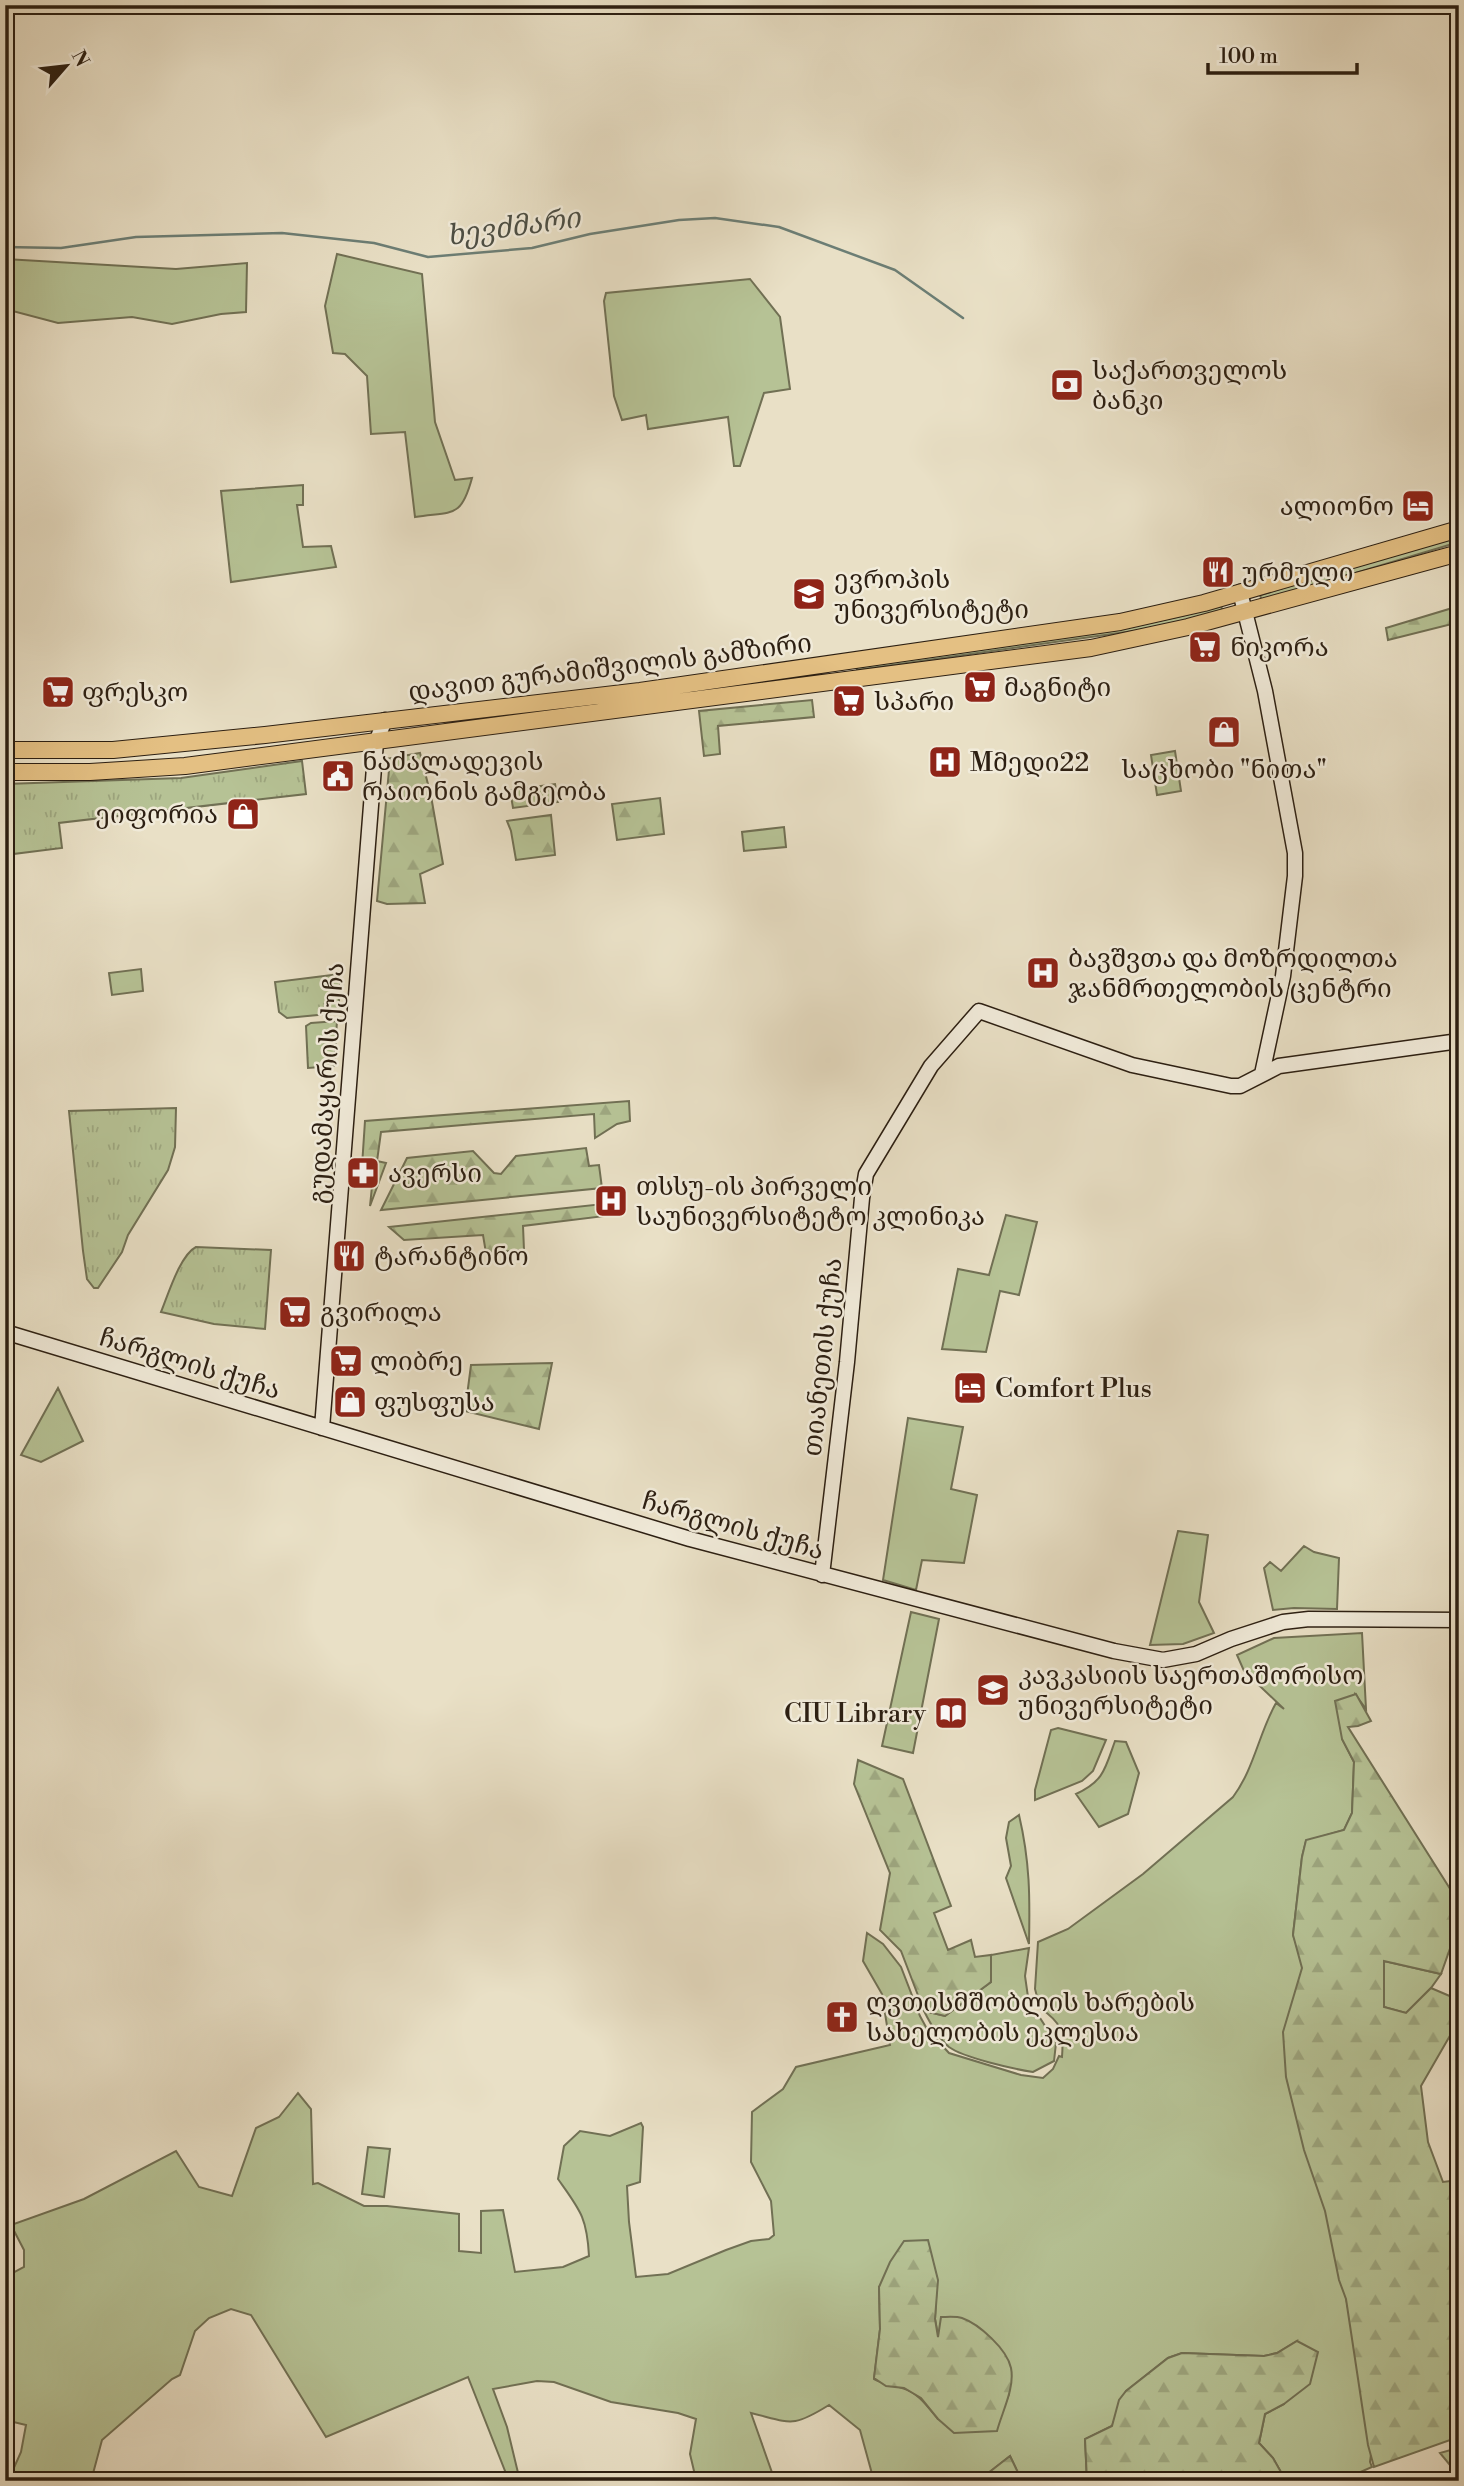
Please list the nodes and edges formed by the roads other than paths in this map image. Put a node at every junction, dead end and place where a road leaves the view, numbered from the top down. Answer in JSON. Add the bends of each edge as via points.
{"nodes":[{"id":1,"x":1459,"y":529,"type":"edge"},
{"id":2,"x":1459,"y":553,"type":"edge"},
{"id":3,"x":1240,"y":592,"type":"junction"},
{"id":4,"x":1245,"y":612,"type":"junction"},
{"id":5,"x":377,"y":721,"type":"junction"},
{"id":6,"x":376,"y":742,"type":"junction"},
{"id":7,"x":5,"y":750,"type":"edge"},
{"id":8,"x":5,"y":772,"type":"edge"},
{"id":9,"x":1459,"y":1041,"type":"edge"},
{"id":10,"x":1262,"y":1074,"type":"junction"},
{"id":11,"x":5,"y":1332,"type":"edge"},
{"id":12,"x":322,"y":1428,"type":"junction"},
{"id":13,"x":822,"y":1575,"type":"junction"},
{"id":14,"x":1459,"y":1620,"type":"edge"}],
"edges":[{"from":1,"to":3,"type":"main road","name":"დავით გურამიშვილის გამზირი"},
{"from":2,"to":4,"type":"main road","name":"დავით გურამიშვილის გამზირი"},
{"from":3,"to":4,"type":"street"},
{"from":3,"to":5,"type":"main road","name":"დავით გურამიშვილის გამზირი","via":[[1107,624],[640,691]]},
{"from":4,"to":6,"type":"main road","name":"დავით გურამიშვილის გამზირი","via":[[1091,649]]},
{"from":4,"to":10,"type":"street","via":[[1265,691],[1295,853],[1283,976]]},
{"from":5,"to":6,"type":"street","name":"გუდამაყარის ქუჩა"},
{"from":5,"to":7,"type":"main road","name":"დავით გურამიშვილის გამზირი","via":[[126,749]]},
{"from":6,"to":8,"type":"main road","name":"დავით გურამიშვილის გამზირი","via":[[173,767]]},
{"from":6,"to":12,"type":"street","name":"გუდამაყარის ქუჩა"},
{"from":9,"to":10,"type":"street","via":[[1279,1066]]},
{"from":10,"to":13,"type":"street","name":"თიანეთის ქუჩა","via":[[1231,1086],[1132,1065],[979,1011],[931,1066],[866,1174]]},
{"from":11,"to":12,"type":"street","name":"ჩარგლის ქუჩა"},
{"from":12,"to":13,"type":"street","name":"ჩარგლის ქუჩა"},
{"from":13,"to":14,"type":"street","name":"ჩარგლის ქუჩა","via":[[1163,1660],[1196,1654],[1283,1622]]}]}
